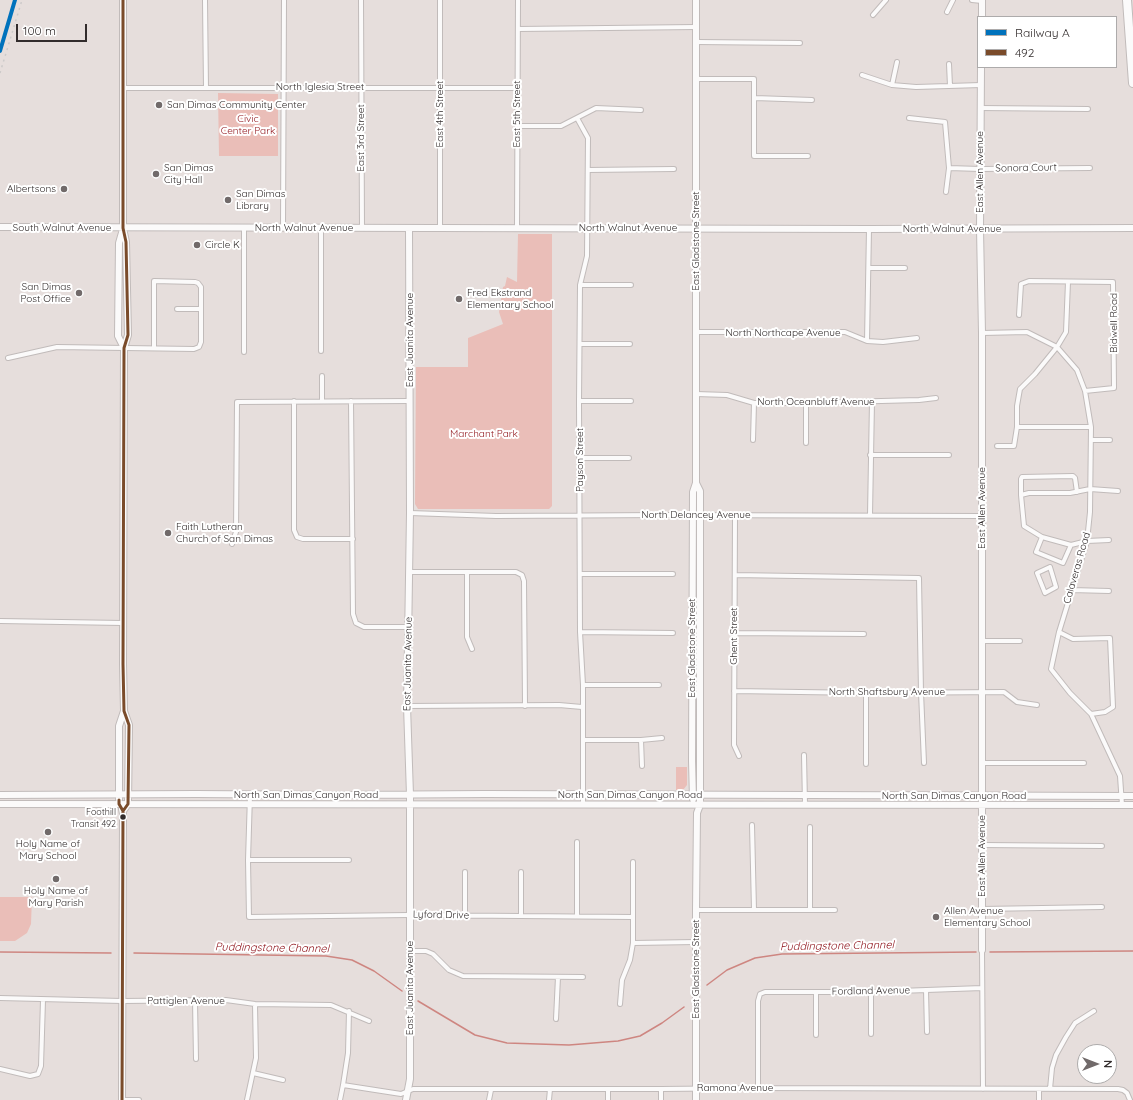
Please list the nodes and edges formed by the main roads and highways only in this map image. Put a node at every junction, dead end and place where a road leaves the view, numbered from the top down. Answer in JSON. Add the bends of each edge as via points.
{"nodes":[{"id":1,"x":123,"y":0,"type":"edge"},
{"id":2,"x":696,"y":0,"type":"edge"},
{"id":3,"x":982,"y":0,"type":"edge"},
{"id":4,"x":1127,"y":0,"type":"edge"},
{"id":5,"x":982,"y":16,"type":"edge"},
{"id":6,"x":981,"y":68,"type":"edge"},
{"id":7,"x":1133,"y":83,"type":"edge"},
{"id":8,"x":0,"y":227,"type":"edge"},
{"id":9,"x":123,"y":228,"type":"junction"},
{"id":10,"x":409,"y":228,"type":"junction"},
{"id":11,"x":696,"y":228,"type":"junction"},
{"id":12,"x":1133,"y":228,"type":"edge"},
{"id":13,"x":980,"y":229,"type":"junction"},
{"id":14,"x":696,"y":483,"type":"junction"},
{"id":15,"x":124,"y":711,"type":"junction"},
{"id":16,"x":0,"y":795,"type":"edge"},
{"id":17,"x":119,"y":795,"type":"junction"},
{"id":18,"x":128,"y":795,"type":"junction"},
{"id":19,"x":410,"y":795,"type":"junction"},
{"id":20,"x":692,"y":795,"type":"junction"},
{"id":21,"x":700,"y":795,"type":"junction"},
{"id":22,"x":982,"y":796,"type":"junction"},
{"id":23,"x":1133,"y":796,"type":"edge"},
{"id":24,"x":0,"y":804,"type":"edge"},
{"id":25,"x":119,"y":804,"type":"junction"},
{"id":26,"x":128,"y":804,"type":"junction"},
{"id":27,"x":410,"y":805,"type":"junction"},
{"id":28,"x":693,"y":805,"type":"junction"},
{"id":29,"x":700,"y":805,"type":"junction"},
{"id":30,"x":982,"y":805,"type":"junction"},
{"id":31,"x":1133,"y":805,"type":"edge"},
{"id":32,"x":123,"y":811,"type":"junction"},
{"id":33,"x":698,"y":813,"type":"junction"},
{"id":34,"x":982,"y":950,"type":"road end"},
{"id":35,"x":122,"y":1100,"type":"edge"},
{"id":36,"x":406,"y":1100,"type":"edge"},
{"id":37,"x":696,"y":1100,"type":"edge"}],
"edges":[{"from":1,"to":9,"type":"main road"},
{"from":2,"to":11,"type":"main road","name":"East Gladstone Street"},
{"from":3,"to":5,"type":"main road"},
{"from":4,"to":7,"type":"highway"},
{"from":6,"to":13,"type":"main road","name":"East Allen Avenue"},
{"from":8,"to":9,"type":"main road","name":"South Walnut Avenue"},
{"from":9,"to":10,"type":"main road","name":"North Walnut Avenue"},
{"from":9,"to":15,"type":"main road","via":[[126,242],[128,335],[124,348]]},
{"from":10,"to":11,"type":"main road","name":"North Walnut Avenue"},
{"from":10,"to":19,"type":"main road","name":"East Juanita Avenue"},
{"from":11,"to":13,"type":"main road","name":"North Walnut Avenue"},
{"from":11,"to":14,"type":"main road","name":"East Gladstone Street"},
{"from":12,"to":13,"type":"main road","name":"North Walnut Avenue"},
{"from":13,"to":22,"type":"main road","name":"East Allen Avenue"},
{"from":14,"to":20,"type":"main road","name":"East Gladstone Street","via":[[693,492]]},
{"from":14,"to":21,"type":"main road","name":"East Gladstone Street","via":[[700,491]]},
{"from":15,"to":17,"type":"main road","via":[[118,726]]},
{"from":15,"to":18,"type":"main road","via":[[129,725]]},
{"from":16,"to":17,"type":"main road","name":"North San Dimas Canyon Road"},
{"from":17,"to":18,"type":"main road","name":"North San Dimas Canyon Road"},
{"from":17,"to":25,"type":"main road"},
{"from":18,"to":19,"type":"main road","name":"North San Dimas Canyon Road"},
{"from":18,"to":26,"type":"main road"},
{"from":19,"to":20,"type":"main road","name":"North San Dimas Canyon Road"},
{"from":19,"to":27,"type":"main road","name":"East Juanita Avenue"},
{"from":20,"to":21,"type":"main road","name":"North San Dimas Canyon Road"},
{"from":20,"to":28,"type":"main road","name":"East Gladstone Street"},
{"from":21,"to":22,"type":"main road","name":"North San Dimas Canyon Road"},
{"from":21,"to":29,"type":"main road","name":"East Gladstone Street"},
{"from":22,"to":23,"type":"main road","name":"North San Dimas Canyon Road"},
{"from":22,"to":30,"type":"main road","name":"East Allen Avenue"},
{"from":24,"to":25,"type":"main road","name":"North San Dimas Canyon Road"},
{"from":25,"to":26,"type":"main road","name":"North San Dimas Canyon Road"},
{"from":25,"to":32,"type":"main road"},
{"from":26,"to":27,"type":"main road","name":"North San Dimas Canyon Road"},
{"from":26,"to":32,"type":"main road"},
{"from":27,"to":28,"type":"main road","name":"North San Dimas Canyon Road"},
{"from":27,"to":36,"type":"main road","name":"East Juanita Avenue","via":[[410,1079]]},
{"from":28,"to":29,"type":"main road","name":"North San Dimas Canyon Road"},
{"from":28,"to":33,"type":"main road","name":"East Gladstone Street"},
{"from":29,"to":30,"type":"main road","name":"North San Dimas Canyon Road"},
{"from":29,"to":33,"type":"main road","name":"East Gladstone Street"},
{"from":30,"to":31,"type":"main road","name":"North San Dimas Canyon Road"},
{"from":30,"to":34,"type":"main road","name":"East Allen Avenue"},
{"from":32,"to":35,"type":"main road"},
{"from":33,"to":37,"type":"main road","name":"East Gladstone Street"}]}
